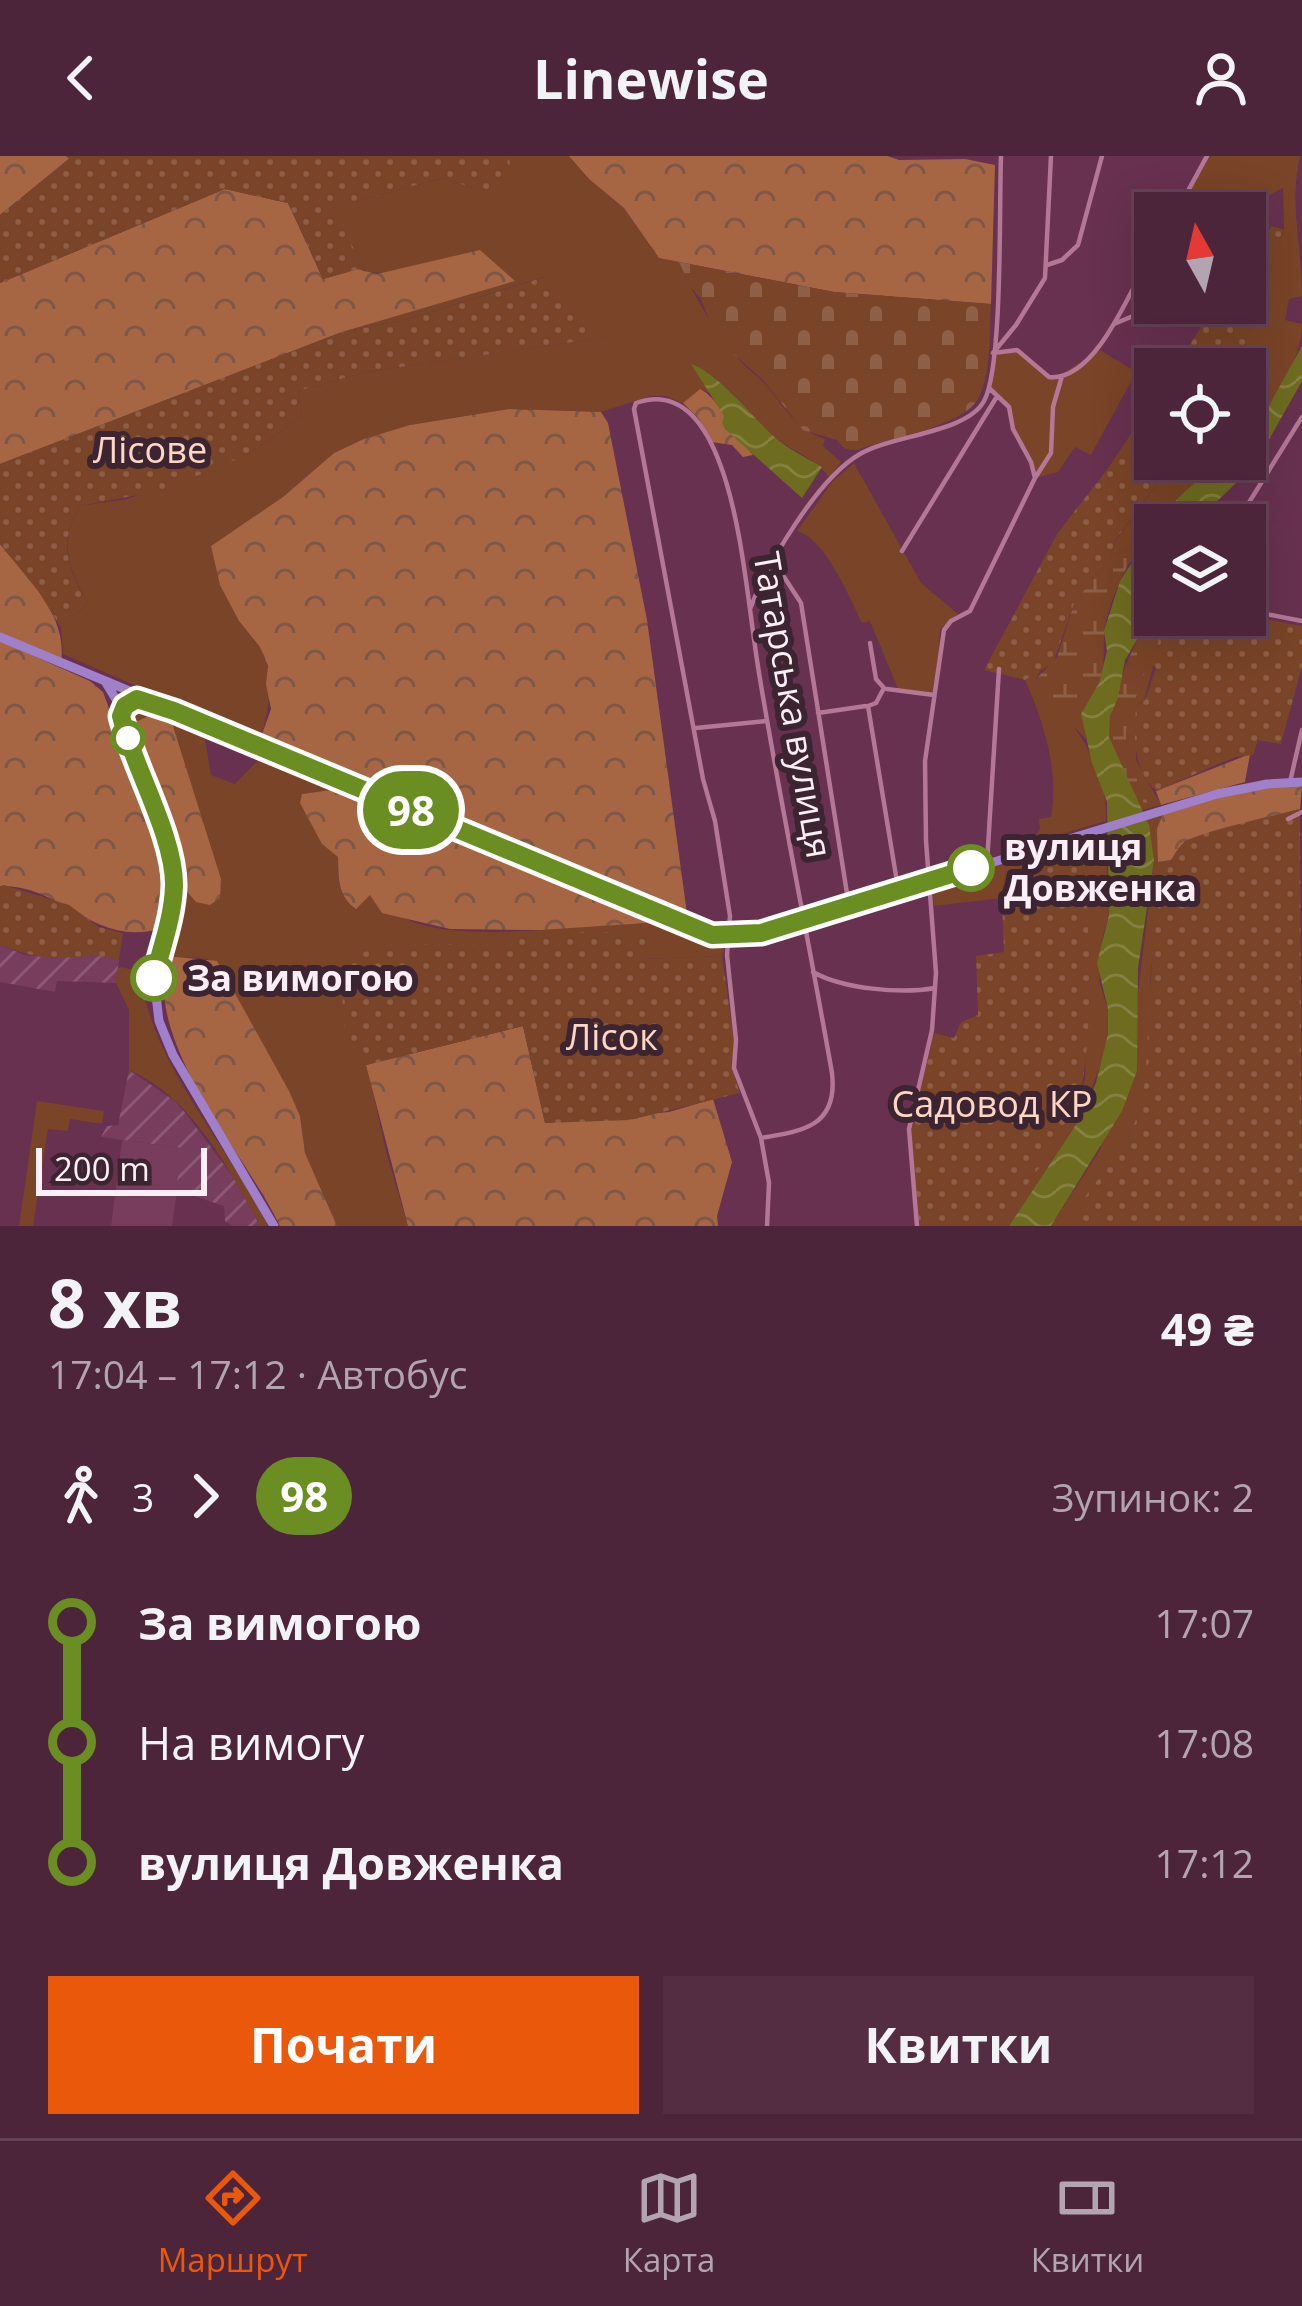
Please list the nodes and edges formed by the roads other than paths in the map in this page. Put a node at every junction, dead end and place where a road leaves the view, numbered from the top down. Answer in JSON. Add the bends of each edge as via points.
{"nodes":[{"id":1,"x":1001,"y":156,"type":"edge"},
{"id":2,"x":1051,"y":156,"type":"edge"},
{"id":3,"x":1102,"y":156,"type":"edge"},
{"id":4,"x":1208,"y":156,"type":"edge"},
{"id":5,"x":1188,"y":192,"type":"edge"},
{"id":6,"x":1047,"y":266,"type":"junction"},
{"id":7,"x":1134,"y":282,"type":"edge"},
{"id":8,"x":1134,"y":315,"type":"edge"},
{"id":9,"x":1113,"y":324,"type":"junction"},
{"id":10,"x":993,"y":353,"type":"junction"},
{"id":11,"x":1062,"y":376,"type":"junction"},
{"id":12,"x":989,"y":388,"type":"junction"},
{"id":13,"x":997,"y":395,"type":"junction"},
{"id":14,"x":1302,"y":416,"type":"edge"},
{"id":15,"x":1035,"y":478,"type":"junction"},
{"id":16,"x":1248,"y":504,"type":"edge"},
{"id":17,"x":902,"y":551,"type":"dead end"},
{"id":18,"x":775,"y":562,"type":"junction"},
{"id":19,"x":750,"y":609,"type":"junction"},
{"id":20,"x":1266,"y":614,"type":"edge"},
{"id":21,"x":1302,"y":621,"type":"edge"},
{"id":22,"x":0,"y":637,"type":"edge"},
{"id":23,"x":870,"y":644,"type":"dead end"},
{"id":24,"x":999,"y":669,"type":"dead end"},
{"id":25,"x":106,"y":682,"type":"junction"},
{"id":26,"x":884,"y":688,"type":"junction"},
{"id":27,"x":934,"y":695,"type":"junction"},
{"id":28,"x":142,"y":698,"type":"junction"},
{"id":29,"x":868,"y":706,"type":"junction"},
{"id":30,"x":818,"y":712,"type":"junction"},
{"id":31,"x":121,"y":716,"type":"junction"},
{"id":32,"x":767,"y":721,"type":"junction"},
{"id":33,"x":696,"y":728,"type":"junction"},
{"id":34,"x":1302,"y":730,"type":"edge"},
{"id":35,"x":1296,"y":782,"type":"edge"},
{"id":36,"x":1302,"y":812,"type":"edge"},
{"id":37,"x":1288,"y":819,"type":"dead end"},
{"id":38,"x":987,"y":863,"type":"junction"},
{"id":39,"x":929,"y":881,"type":"junction"},
{"id":40,"x":898,"y":890,"type":"junction"},
{"id":41,"x":849,"y":906,"type":"junction"},
{"id":42,"x":802,"y":920,"type":"junction"},
{"id":43,"x":729,"y":937,"type":"junction"},
{"id":44,"x":813,"y":972,"type":"junction"},
{"id":45,"x":934,"y":988,"type":"junction"},
{"id":46,"x":761,"y":1138,"type":"junction"},
{"id":47,"x":274,"y":1226,"type":"edge"},
{"id":48,"x":767,"y":1226,"type":"edge"},
{"id":49,"x":917,"y":1226,"type":"edge"}],
"edges":[{"from":1,"to":10,"type":"street"},
{"from":2,"to":6,"type":"street"},
{"from":3,"to":6,"type":"street","via":[[1078,245]]},
{"from":4,"to":5,"type":"street"},
{"from":6,"to":10,"type":"street","via":[[1038,293]]},
{"from":7,"to":9,"type":"street"},
{"from":8,"to":9,"type":"street"},
{"from":9,"to":11,"type":"street","via":[[1100,350]]},
{"from":10,"to":11,"type":"street","via":[[1017,350],[1048,377]]},
{"from":10,"to":12,"type":"street"},
{"from":11,"to":15,"type":"street","via":[[1051,453]]},
{"from":12,"to":13,"type":"street"},
{"from":12,"to":18,"type":"street","via":[[968,418],[852,460]]},
{"from":13,"to":15,"type":"street"},
{"from":13,"to":17,"type":"street"},
{"from":14,"to":16,"type":"street"},
{"from":15,"to":27,"type":"street","via":[[970,611],[944,631]]},
{"from":18,"to":19,"type":"street"},
{"from":18,"to":30,"type":"street","via":[[801,603]]},
{"from":19,"to":32,"type":"street","name":"Татарська вулиця"},
{"from":19,"to":33,"type":"street","name":"Татарська вулиця","via":[[721,466],[689,412],[664,398],[643,400],[634,409]]},
{"from":20,"to":21,"type":"street"},
{"from":22,"to":25,"type":"main road"},
{"from":23,"to":26,"type":"street"},
{"from":24,"to":38,"type":"street"},
{"from":25,"to":28,"type":"main road"},
{"from":25,"to":31,"type":"main road"},
{"from":26,"to":27,"type":"street"},
{"from":26,"to":29,"type":"street"},
{"from":27,"to":39,"type":"street","via":[[925,761]]},
{"from":28,"to":31,"type":"main road"},
{"from":28,"to":43,"type":"main road","via":[[698,931]]},
{"from":29,"to":30,"type":"street"},
{"from":29,"to":40,"type":"street"},
{"from":30,"to":41,"type":"street"},
{"from":31,"to":47,"type":"main road","via":[[173,870],[154,978],[159,1021]]},
{"from":32,"to":33,"type":"street"},
{"from":32,"to":42,"type":"street","name":"Татарська вулиця"},
{"from":33,"to":43,"type":"street"},
{"from":34,"to":35,"type":"street"},
{"from":35,"to":38,"type":"main road","via":[[1162,809]]},
{"from":36,"to":37,"type":"street"},
{"from":38,"to":39,"type":"main road"},
{"from":39,"to":40,"type":"main road"},
{"from":39,"to":45,"type":"street"},
{"from":40,"to":41,"type":"main road"},
{"from":41,"to":42,"type":"main road"},
{"from":42,"to":43,"type":"main road"},
{"from":42,"to":44,"type":"street","name":"Татарська вулиця"},
{"from":43,"to":46,"type":"street","via":[[734,1069]]},
{"from":44,"to":45,"type":"street","via":[[893,993]]},
{"from":44,"to":46,"type":"street","name":"Татарська вулиця","via":[[832,1101],[819,1122]]},
{"from":45,"to":49,"type":"street","via":[[909,1129]]},
{"from":46,"to":48,"type":"street"}]}
